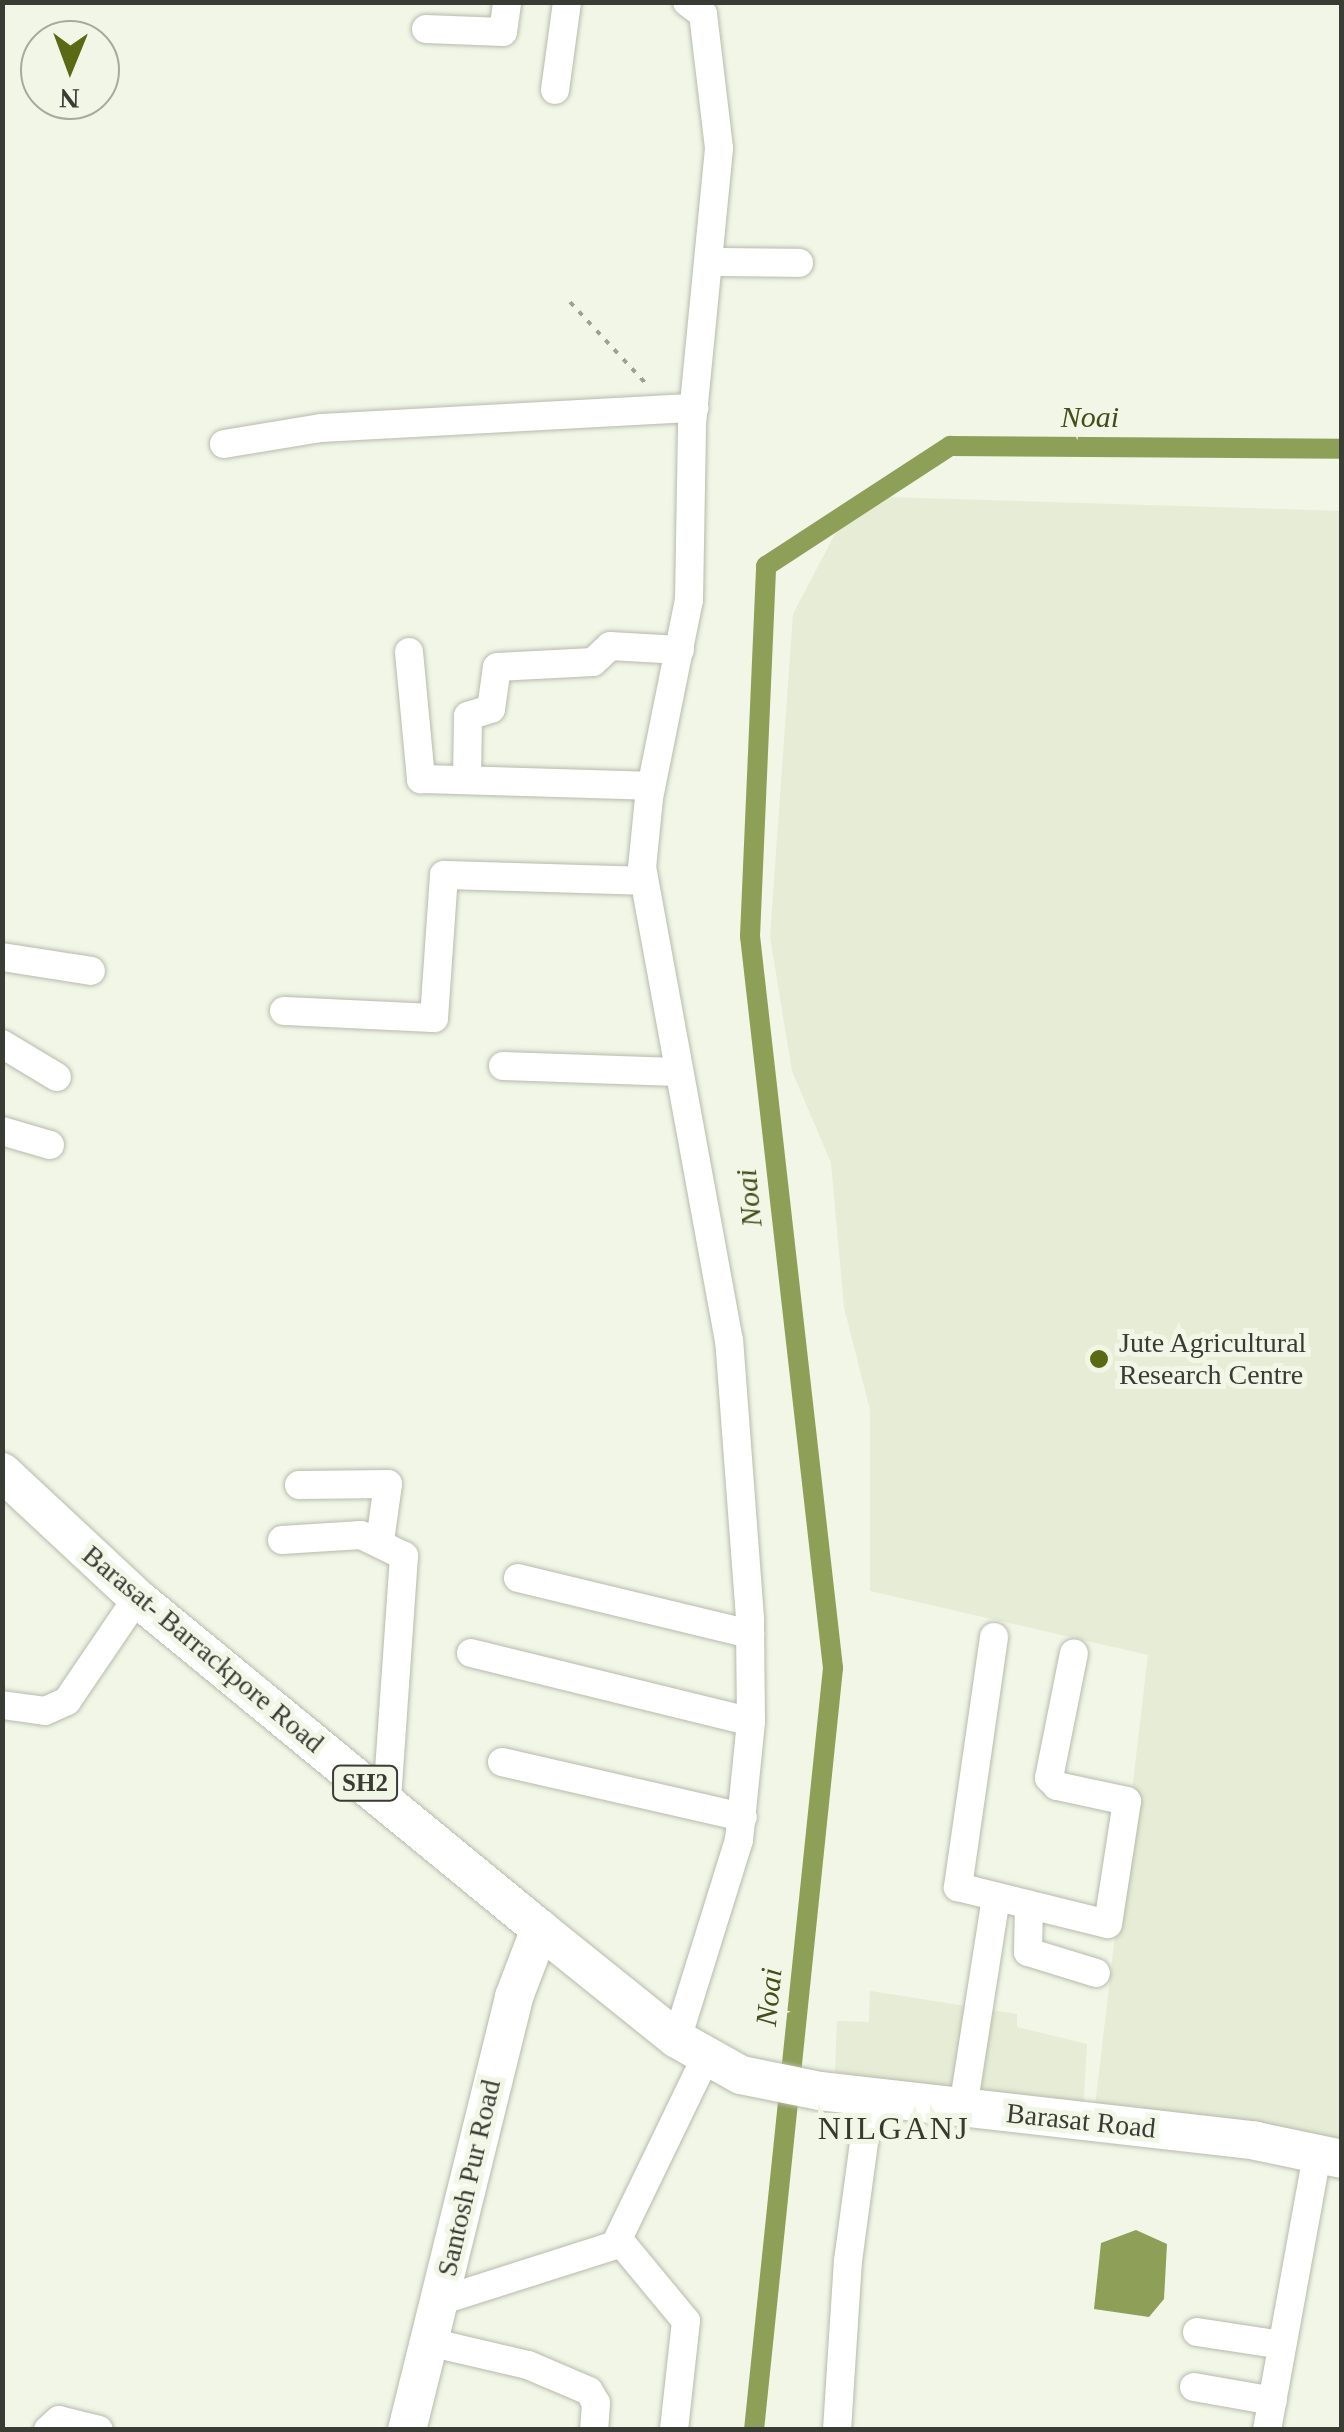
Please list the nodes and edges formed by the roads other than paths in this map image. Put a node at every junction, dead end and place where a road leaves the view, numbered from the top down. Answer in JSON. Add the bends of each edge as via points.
{"nodes":[{"id":1,"x":507,"y":2,"type":"edge"},
{"id":2,"x":567,"y":2,"type":"edge"},
{"id":3,"x":687,"y":2,"type":"edge"},
{"id":4,"x":426,"y":29,"type":"dead end"},
{"id":5,"x":555,"y":90,"type":"dead end"},
{"id":6,"x":710,"y":262,"type":"junction"},
{"id":7,"x":799,"y":263,"type":"dead end"},
{"id":8,"x":681,"y":410,"type":"junction"},
{"id":9,"x":224,"y":444,"type":"dead end"},
{"id":10,"x":680,"y":650,"type":"junction"},
{"id":11,"x":409,"y":652,"type":"dead end"},
{"id":12,"x":467,"y":780,"type":"junction"},
{"id":13,"x":651,"y":786,"type":"junction"},
{"id":14,"x":644,"y":881,"type":"junction"},
{"id":15,"x":2,"y":957,"type":"edge"},
{"id":16,"x":91,"y":971,"type":"dead end"},
{"id":17,"x":284,"y":1012,"type":"dead end"},
{"id":18,"x":2,"y":1044,"type":"edge"},
{"id":19,"x":503,"y":1066,"type":"dead end"},
{"id":20,"x":677,"y":1072,"type":"junction"},
{"id":21,"x":58,"y":1077,"type":"dead end"},
{"id":22,"x":2,"y":1132,"type":"edge"},
{"id":23,"x":50,"y":1145,"type":"dead end"},
{"id":24,"x":2,"y":1472,"type":"edge"},
{"id":25,"x":298,"y":1485,"type":"dead end"},
{"id":26,"x":282,"y":1540,"type":"dead end"},
{"id":27,"x":380,"y":1542,"type":"junction"},
{"id":28,"x":518,"y":1578,"type":"dead end"},
{"id":29,"x":137,"y":1598,"type":"junction"},
{"id":30,"x":750,"y":1634,"type":"junction"},
{"id":31,"x":994,"y":1636,"type":"dead end"},
{"id":32,"x":471,"y":1653,"type":"dead end"},
{"id":33,"x":1074,"y":1653,"type":"dead end"},
{"id":34,"x":2,"y":1704,"type":"edge"},
{"id":35,"x":751,"y":1722,"type":"junction"},
{"id":36,"x":502,"y":1762,"type":"dead end"},
{"id":37,"x":386,"y":1800,"type":"junction"},
{"id":38,"x":743,"y":1816,"type":"junction"},
{"id":39,"x":996,"y":1898,"type":"junction"},
{"id":40,"x":1028,"y":1906,"type":"junction"},
{"id":41,"x":540,"y":1929,"type":"junction"},
{"id":42,"x":1096,"y":1974,"type":"dead end"},
{"id":43,"x":692,"y":2048,"type":"junction"},
{"id":44,"x":820,"y":2092,"type":"joint"},
{"id":45,"x":870,"y":2098,"type":"junction"},
{"id":46,"x":963,"y":2108,"type":"junction"},
{"id":47,"x":1329,"y":2156,"type":"edge"},
{"id":48,"x":620,"y":2240,"type":"junction"},
{"id":49,"x":440,"y":2300,"type":"junction"},
{"id":50,"x":1198,"y":2332,"type":"dead end"},
{"id":51,"x":430,"y":2342,"type":"junction"},
{"id":52,"x":1282,"y":2346,"type":"junction"},
{"id":53,"x":1194,"y":2387,"type":"dead end"},
{"id":54,"x":1273,"y":2401,"type":"junction"},
{"id":55,"x":48,"y":2430,"type":"edge"},
{"id":56,"x":99,"y":2430,"type":"edge"},
{"id":57,"x":408,"y":2430,"type":"edge"},
{"id":58,"x":594,"y":2430,"type":"edge"},
{"id":59,"x":674,"y":2430,"type":"edge"},
{"id":60,"x":837,"y":2430,"type":"edge"},
{"id":61,"x":1267,"y":2430,"type":"edge"}],
"edges":[{"from":1,"to":4,"type":"street","via":[[503,32]]},
{"from":2,"to":5,"type":"street"},
{"from":3,"to":6,"type":"street","via":[[702,14],[719,125]]},
{"from":6,"to":7,"type":"street"},
{"from":6,"to":8,"type":"street"},
{"from":8,"to":9,"type":"street","via":[[321,428]]},
{"from":8,"to":10,"type":"street","via":[[690,585]]},
{"from":10,"to":12,"type":"street","via":[[610,646],[593,662],[497,667],[491,708],[468,716]]},
{"from":10,"to":13,"type":"street"},
{"from":11,"to":12,"type":"street","via":[[418,776]]},
{"from":12,"to":13,"type":"street"},
{"from":13,"to":14,"type":"street"},
{"from":14,"to":17,"type":"street","via":[[444,876],[434,1018]]},
{"from":14,"to":20,"type":"street"},
{"from":15,"to":16,"type":"street"},
{"from":18,"to":21,"type":"street"},
{"from":19,"to":20,"type":"street"},
{"from":20,"to":30,"type":"street","via":[[730,1341]]},
{"from":22,"to":23,"type":"street"},
{"from":24,"to":29,"type":"main road","name":"Barasat- Barrackpore Road","number":"SH2"},
{"from":25,"to":27,"type":"street","via":[[388,1484]]},
{"from":26,"to":27,"type":"street","via":[[361,1535]]},
{"from":27,"to":37,"type":"street","via":[[404,1556]]},
{"from":28,"to":30,"type":"street"},
{"from":29,"to":34,"type":"street","via":[[67,1701],[45,1712]]},
{"from":29,"to":37,"type":"main road","name":"Barasat- Barrackpore Road","number":"SH2"},
{"from":30,"to":35,"type":"street"},
{"from":31,"to":39,"type":"street","via":[[984,1742],[955,1875],[962,1891]]},
{"from":32,"to":35,"type":"street"},
{"from":33,"to":40,"type":"street","via":[[1049,1778],[1057,1786],[1126,1801],[1114,1917],[1104,1924]]},
{"from":35,"to":38,"type":"street"},
{"from":36,"to":38,"type":"street"},
{"from":37,"to":41,"type":"main road","name":"Barasat- Barrackpore Road","number":"SH2"},
{"from":38,"to":43,"type":"street"},
{"from":39,"to":40,"type":"street"},
{"from":39,"to":46,"type":"street"},
{"from":40,"to":42,"type":"street","via":[[1028,1952]]},
{"from":41,"to":43,"type":"main road","name":"Barasat- Barrackpore Road","number":"SH2"},
{"from":41,"to":49,"type":"main road","name":"Santosh Pur Road","via":[[514,1997]]},
{"from":43,"to":44,"type":"main road","name":"Barasat- Barrackpore Road","number":"SH2","via":[[742,2075]]},
{"from":43,"to":48,"type":"street"},
{"from":44,"to":45,"type":"main road","name":"Barasat Road","number":"SH2"},
{"from":45,"to":46,"type":"main road","name":"Barasat Road","number":"SH2"},
{"from":45,"to":60,"type":"street","via":[[848,2261]]},
{"from":46,"to":47,"type":"main road","name":"Barasat Road","number":"SH2","via":[[1256,2141]]},
{"from":47,"to":52,"type":"street"},
{"from":48,"to":49,"type":"street","via":[[600,2255]]},
{"from":48,"to":59,"type":"street","via":[[686,2320]]},
{"from":49,"to":51,"type":"main road","name":"Santosh Pur Road"},
{"from":50,"to":52,"type":"street"},
{"from":51,"to":57,"type":"main road","name":"Santosh Pur Road"},
{"from":51,"to":58,"type":"street","via":[[528,2365],[589,2391],[596,2403]]},
{"from":52,"to":54,"type":"street"},
{"from":53,"to":54,"type":"street"},
{"from":54,"to":61,"type":"street"},
{"from":55,"to":56,"type":"street","via":[[59,2420]]}]}
